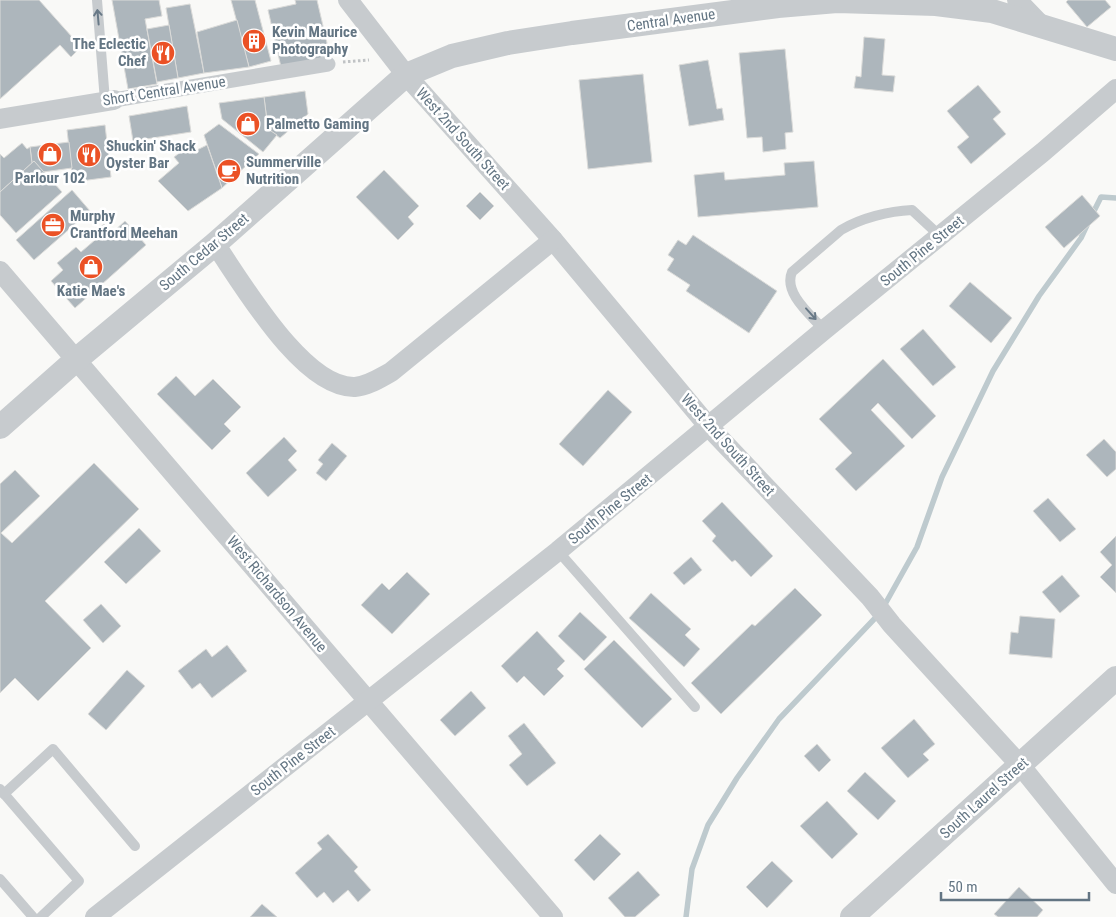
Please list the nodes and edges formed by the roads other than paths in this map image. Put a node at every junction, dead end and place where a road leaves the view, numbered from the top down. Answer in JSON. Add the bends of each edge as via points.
{"nodes":[{"id":1,"x":97,"y":0,"type":"edge"},
{"id":2,"x":348,"y":0,"type":"edge"},
{"id":3,"x":1017,"y":0,"type":"edge"},
{"id":4,"x":1041,"y":25,"type":"junction"},
{"id":5,"x":1116,"y":49,"type":"edge"},
{"id":6,"x":328,"y":64,"type":"road end"},
{"id":7,"x":399,"y":66,"type":"junction"},
{"id":8,"x":1116,"y":89,"type":"edge"},
{"id":9,"x":110,"y":100,"type":"junction"},
{"id":10,"x":0,"y":119,"type":"edge"},
{"id":11,"x":940,"y":236,"type":"junction"},
{"id":12,"x":553,"y":240,"type":"junction"},
{"id":13,"x":215,"y":244,"type":"junction"},
{"id":14,"x":0,"y":271,"type":"edge"},
{"id":15,"x":824,"y":330,"type":"junction"},
{"id":16,"x":76,"y":359,"type":"junction"},
{"id":17,"x":0,"y":427,"type":"edge"},
{"id":18,"x":709,"y":427,"type":"junction"},
{"id":19,"x":558,"y":551,"type":"junction"},
{"id":20,"x":1116,"y":678,"type":"edge"},
{"id":21,"x":369,"y":701,"type":"junction"},
{"id":22,"x":695,"y":706,"type":"dead end"},
{"id":23,"x":1020,"y":765,"type":"junction"},
{"id":24,"x":2,"y":791,"type":"edge"},
{"id":25,"x":135,"y":846,"type":"dead end"},
{"id":26,"x":0,"y":880,"type":"edge"},
{"id":27,"x":1116,"y":884,"type":"edge"},
{"id":28,"x":33,"y":917,"type":"edge"},
{"id":29,"x":41,"y":917,"type":"edge"},
{"id":30,"x":95,"y":917,"type":"edge"},
{"id":31,"x":553,"y":917,"type":"edge"},
{"id":32,"x":852,"y":917,"type":"edge"}],
"edges":[{"from":9,"to":1,"type":"lane","one_way":true},
{"from":2,"to":7,"type":"street","name":"West 2nd South Street"},
{"from":3,"to":4,"type":"street"},
{"from":4,"to":5,"type":"street","name":"Central Avenue"},
{"from":4,"to":7,"type":"street","name":"Central Avenue","via":[[992,11],[936,4],[837,1],[778,6],[508,44]]},
{"from":6,"to":9,"type":"street","name":"Short Central Avenue"},
{"from":7,"to":12,"type":"street","name":"West 2nd South Street"},
{"from":7,"to":13,"type":"street","name":"South Cedar Street"},
{"from":8,"to":11,"type":"street","name":"South Pine Street"},
{"from":9,"to":10,"type":"street","name":"Short Central Avenue"},
{"from":11,"to":15,"type":"street","name":"South Pine Street"},
{"from":11,"to":15,"type":"lane","one_way":true,"via":[[912,210],[850,225],[792,272],[789,279],[797,299]]},
{"from":12,"to":13,"type":"street","via":[[391,372],[356,387],[333,384],[291,349]]},
{"from":12,"to":18,"type":"street","name":"West 2nd South Street"},
{"from":13,"to":16,"type":"street","name":"South Cedar Street"},
{"from":14,"to":16,"type":"street","name":"West Richardson Avenue"},
{"from":15,"to":18,"type":"street","name":"South Pine Street"},
{"from":16,"to":17,"type":"street","name":"South Cedar Street"},
{"from":16,"to":21,"type":"street","name":"West Richardson Avenue"},
{"from":18,"to":19,"type":"street","name":"South Pine Street"},
{"from":18,"to":23,"type":"street","name":"West 2nd South Street","via":[[870,597]]},
{"from":19,"to":21,"type":"street","name":"South Pine Street"},
{"from":19,"to":22,"type":"lane"},
{"from":20,"to":23,"type":"street","name":"South Laurel Street"},
{"from":21,"to":30,"type":"street","name":"South Pine Street"},
{"from":21,"to":31,"type":"street","name":"West Richardson Avenue"},
{"from":23,"to":27,"type":"street","name":"West 2nd South Street"},
{"from":23,"to":32,"type":"street","name":"South Laurel Street"},
{"from":24,"to":25,"type":"lane","via":[[53,749]]},
{"from":24,"to":29,"type":"lane","via":[[79,880]]},
{"from":26,"to":28,"type":"lane"}]}
